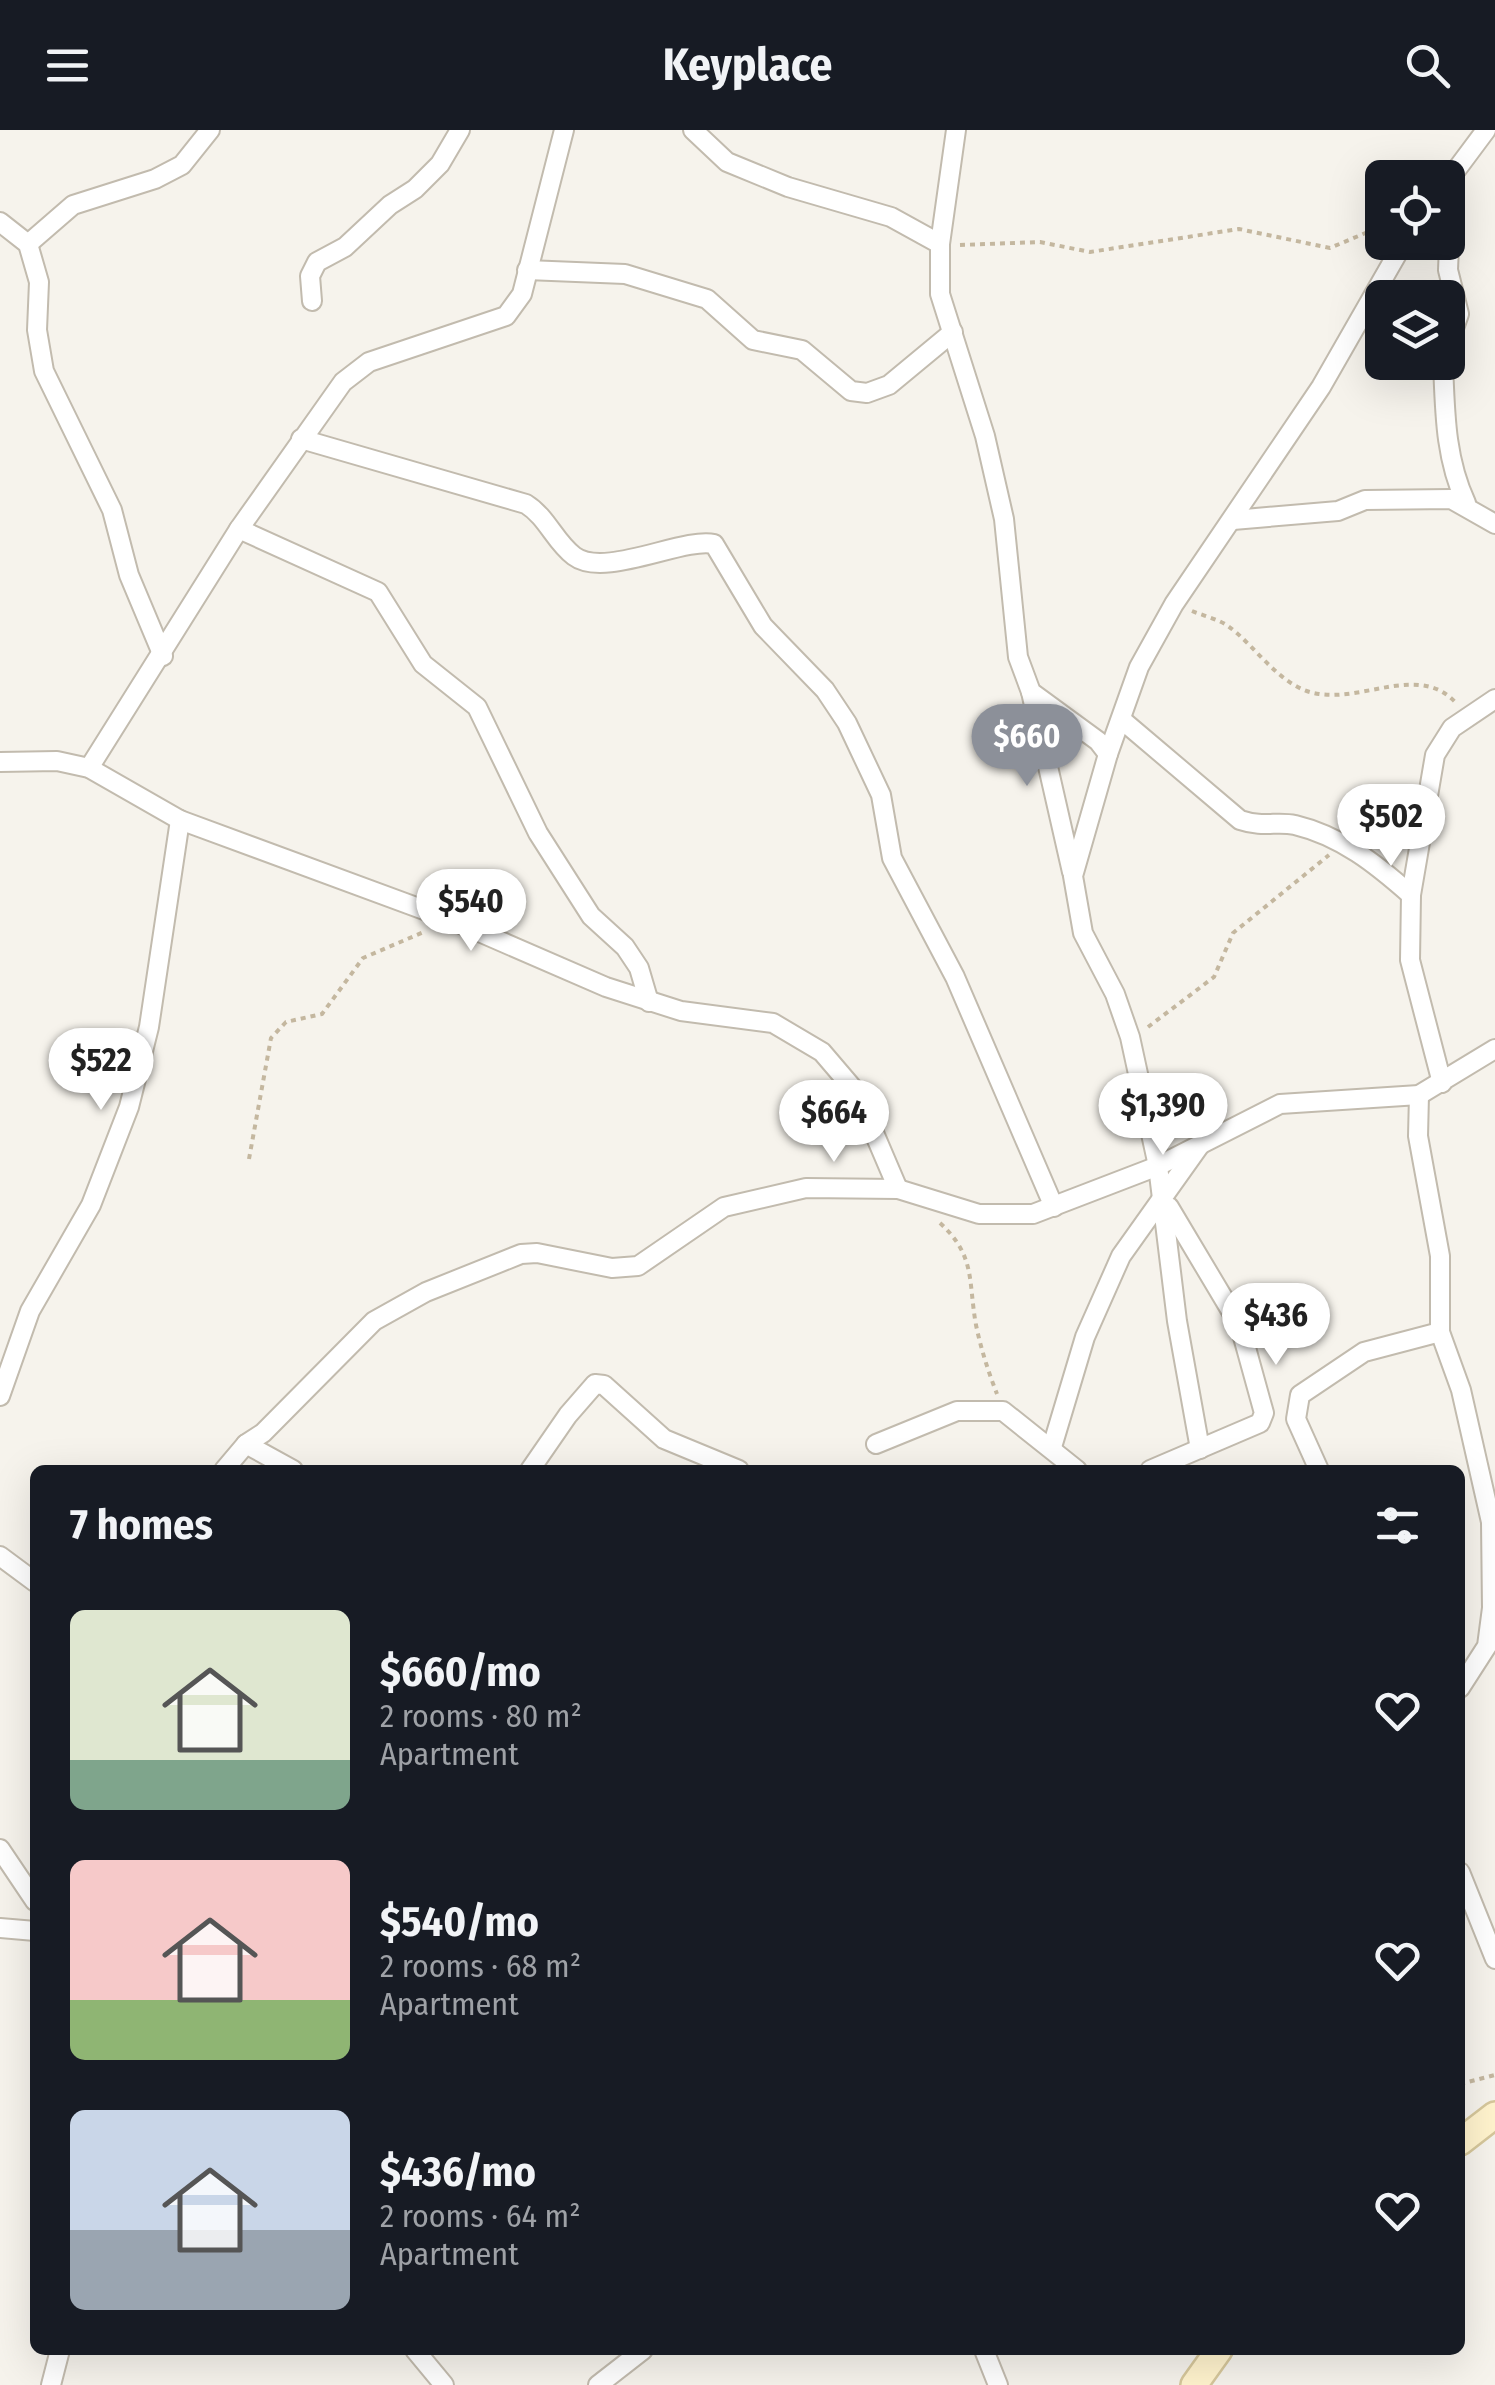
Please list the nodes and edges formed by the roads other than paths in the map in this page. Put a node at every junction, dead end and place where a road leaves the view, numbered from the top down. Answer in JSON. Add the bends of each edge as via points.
{"nodes":[{"id":1,"x":210,"y":130,"type":"edge"},
{"id":2,"x":460,"y":130,"type":"edge"},
{"id":3,"x":564,"y":130,"type":"edge"},
{"id":4,"x":693,"y":130,"type":"edge"},
{"id":5,"x":956,"y":130,"type":"edge"},
{"id":6,"x":1487,"y":130,"type":"edge"},
{"id":7,"x":1495,"y":134,"type":"edge"},
{"id":8,"x":1464,"y":160,"type":"edge"},
{"id":9,"x":0,"y":222,"type":"edge"},
{"id":10,"x":28,"y":244,"type":"junction"},
{"id":11,"x":940,"y":244,"type":"junction"},
{"id":12,"x":1394,"y":260,"type":"edge"},
{"id":13,"x":527,"y":270,"type":"junction"},
{"id":14,"x":312,"y":300,"type":"dead end"},
{"id":15,"x":953,"y":332,"type":"junction"},
{"id":16,"x":1444,"y":380,"type":"edge"},
{"id":17,"x":301,"y":439,"type":"junction"},
{"id":18,"x":1466,"y":504,"type":"junction"},
{"id":19,"x":1234,"y":520,"type":"junction"},
{"id":20,"x":1495,"y":524,"type":"edge"},
{"id":21,"x":240,"y":529,"type":"junction"},
{"id":22,"x":164,"y":656,"type":"junction"},
{"id":23,"x":1031,"y":692,"type":"junction"},
{"id":24,"x":1495,"y":699,"type":"edge"},
{"id":25,"x":1122,"y":720,"type":"junction"},
{"id":26,"x":1108,"y":754,"type":"junction"},
{"id":27,"x":0,"y":762,"type":"edge"},
{"id":28,"x":89,"y":768,"type":"junction"},
{"id":29,"x":180,"y":820,"type":"junction"},
{"id":30,"x":1073,"y":876,"type":"junction"},
{"id":31,"x":1411,"y":895,"type":"junction"},
{"id":32,"x":650,"y":1002,"type":"junction"},
{"id":33,"x":1495,"y":1049,"type":"edge"},
{"id":34,"x":1442,"y":1083,"type":"junction"},
{"id":35,"x":1419,"y":1094,"type":"junction"},
{"id":36,"x":1201,"y":1143,"type":"junction"},
{"id":37,"x":1158,"y":1166,"type":"junction"},
{"id":38,"x":902,"y":1191,"type":"junction"},
{"id":39,"x":1164,"y":1199,"type":"junction"},
{"id":40,"x":1054,"y":1207,"type":"junction"},
{"id":41,"x":1440,"y":1332,"type":"junction"},
{"id":42,"x":0,"y":1396,"type":"edge"},
{"id":43,"x":246,"y":1444,"type":"junction"},
{"id":44,"x":876,"y":1444,"type":"dead end"},
{"id":45,"x":1052,"y":1447,"type":"junction"},
{"id":46,"x":1200,"y":1449,"type":"junction"},
{"id":47,"x":228,"y":1465,"type":"edge"},
{"id":48,"x":284,"y":1465,"type":"edge"},
{"id":49,"x":533,"y":1465,"type":"edge"},
{"id":50,"x":728,"y":1465,"type":"edge"},
{"id":51,"x":1072,"y":1465,"type":"edge"},
{"id":52,"x":1162,"y":1465,"type":"edge"},
{"id":53,"x":1317,"y":1465,"type":"edge"},
{"id":54,"x":0,"y":1556,"type":"edge"},
{"id":55,"x":30,"y":1578,"type":"edge"},
{"id":56,"x":1465,"y":1680,"type":"edge"},
{"id":57,"x":0,"y":1848,"type":"edge"},
{"id":58,"x":1465,"y":1885,"type":"edge"},
{"id":59,"x":30,"y":1893,"type":"edge"},
{"id":60,"x":0,"y":1928,"type":"edge"},
{"id":61,"x":30,"y":1930,"type":"edge"},
{"id":62,"x":1495,"y":1960,"type":"edge"},
{"id":63,"x":1495,"y":2115,"type":"edge"},
{"id":64,"x":1465,"y":2138,"type":"edge"},
{"id":65,"x":59,"y":2355,"type":"edge"},
{"id":66,"x":419,"y":2355,"type":"edge"},
{"id":67,"x":637,"y":2355,"type":"edge"},
{"id":68,"x":986,"y":2355,"type":"edge"},
{"id":69,"x":1215,"y":2355,"type":"edge"},
{"id":70,"x":51,"y":2385,"type":"edge"},
{"id":71,"x":444,"y":2385,"type":"edge"},
{"id":72,"x":598,"y":2385,"type":"edge"},
{"id":73,"x":998,"y":2385,"type":"edge"},
{"id":74,"x":1194,"y":2385,"type":"edge"}],
"edges":[{"from":1,"to":10,"type":"street","via":[[182,166],[73,204]]},
{"from":2,"to":14,"type":"street","via":[[415,189],[317,262],[310,276]]},
{"from":3,"to":13,"type":"street"},
{"from":4,"to":11,"type":"street","via":[[727,162],[891,217]]},
{"from":5,"to":11,"type":"street"},
{"from":6,"to":7,"type":"street"},
{"from":6,"to":8,"type":"street"},
{"from":9,"to":10,"type":"street"},
{"from":10,"to":22,"type":"street","via":[[39,282],[44,371],[112,510],[129,574]]},
{"from":11,"to":15,"type":"street","via":[[940,294]]},
{"from":12,"to":19,"type":"street"},
{"from":13,"to":15,"type":"street","via":[[625,274],[707,299],[753,340],[802,350],[850,391],[890,385]]},
{"from":13,"to":17,"type":"street","via":[[522,294],[506,316],[369,362],[343,382]]},
{"from":15,"to":23,"type":"street","via":[[1004,519],[1018,657]]},
{"from":16,"to":18,"type":"street","via":[[1445,432]]},
{"from":17,"to":21,"type":"street"},
{"from":17,"to":40,"type":"street","via":[[526,504],[586,562],[714,544],[763,626],[847,723],[881,795],[892,858],[954,977]]},
{"from":18,"to":19,"type":"street","via":[[1365,500],[1338,511]]},
{"from":18,"to":20,"type":"street"},
{"from":19,"to":25,"type":"street","via":[[1174,604],[1139,667]]},
{"from":21,"to":22,"type":"street"},
{"from":21,"to":32,"type":"street","via":[[378,592],[388,603],[423,664],[477,706],[538,833],[591,916],[639,968]]},
{"from":22,"to":28,"type":"street"},
{"from":23,"to":26,"type":"street"},
{"from":23,"to":30,"type":"street"},
{"from":24,"to":31,"type":"street","via":[[1466,715],[1435,755]]},
{"from":25,"to":26,"type":"street"},
{"from":25,"to":31,"type":"street","via":[[1240,820],[1262,828],[1292,824],[1344,844]]},
{"from":26,"to":30,"type":"street"},
{"from":27,"to":28,"type":"street","via":[[57,760]]},
{"from":28,"to":29,"type":"street"},
{"from":29,"to":32,"type":"street"},
{"from":29,"to":42,"type":"street","via":[[149,1027],[129,1106],[91,1205],[30,1310]]},
{"from":30,"to":37,"type":"street","via":[[1083,933],[1130,1036]]},
{"from":31,"to":34,"type":"street","via":[[1410,960]]},
{"from":32,"to":38,"type":"street","via":[[773,1023],[822,1052],[857,1092]]},
{"from":33,"to":34,"type":"street"},
{"from":34,"to":35,"type":"street"},
{"from":35,"to":36,"type":"street","via":[[1280,1104]]},
{"from":35,"to":41,"type":"street","via":[[1418,1136],[1440,1256]]},
{"from":36,"to":37,"type":"street"},
{"from":36,"to":39,"type":"street"},
{"from":37,"to":39,"type":"street"},
{"from":37,"to":40,"type":"street"},
{"from":38,"to":40,"type":"street","via":[[979,1214],[1033,1214]]},
{"from":38,"to":43,"type":"street","via":[[806,1188],[724,1207],[638,1266],[521,1254],[374,1321]]},
{"from":39,"to":45,"type":"street","via":[[1121,1256],[1085,1338]]},
{"from":39,"to":46,"type":"street"},
{"from":39,"to":46,"type":"street","via":[[1240,1326],[1264,1413],[1260,1422]]},
{"from":41,"to":53,"type":"street","via":[[1364,1352],[1300,1394],[1296,1419]]},
{"from":41,"to":56,"type":"street","via":[[1461,1390],[1491,1522],[1488,1646]]},
{"from":43,"to":47,"type":"street"},
{"from":43,"to":48,"type":"street"},
{"from":44,"to":45,"type":"street","via":[[957,1411],[1004,1410]]},
{"from":45,"to":51,"type":"street"},
{"from":46,"to":52,"type":"street"},
{"from":49,"to":50,"type":"street","via":[[596,1384],[664,1439]]},
{"from":54,"to":55,"type":"street"},
{"from":57,"to":59,"type":"street"},
{"from":58,"to":62,"type":"street"},
{"from":60,"to":61,"type":"street"},
{"from":63,"to":64,"type":"street"},
{"from":65,"to":70,"type":"street"},
{"from":66,"to":71,"type":"street"},
{"from":67,"to":72,"type":"street"},
{"from":68,"to":73,"type":"street"},
{"from":69,"to":74,"type":"street"}]}
